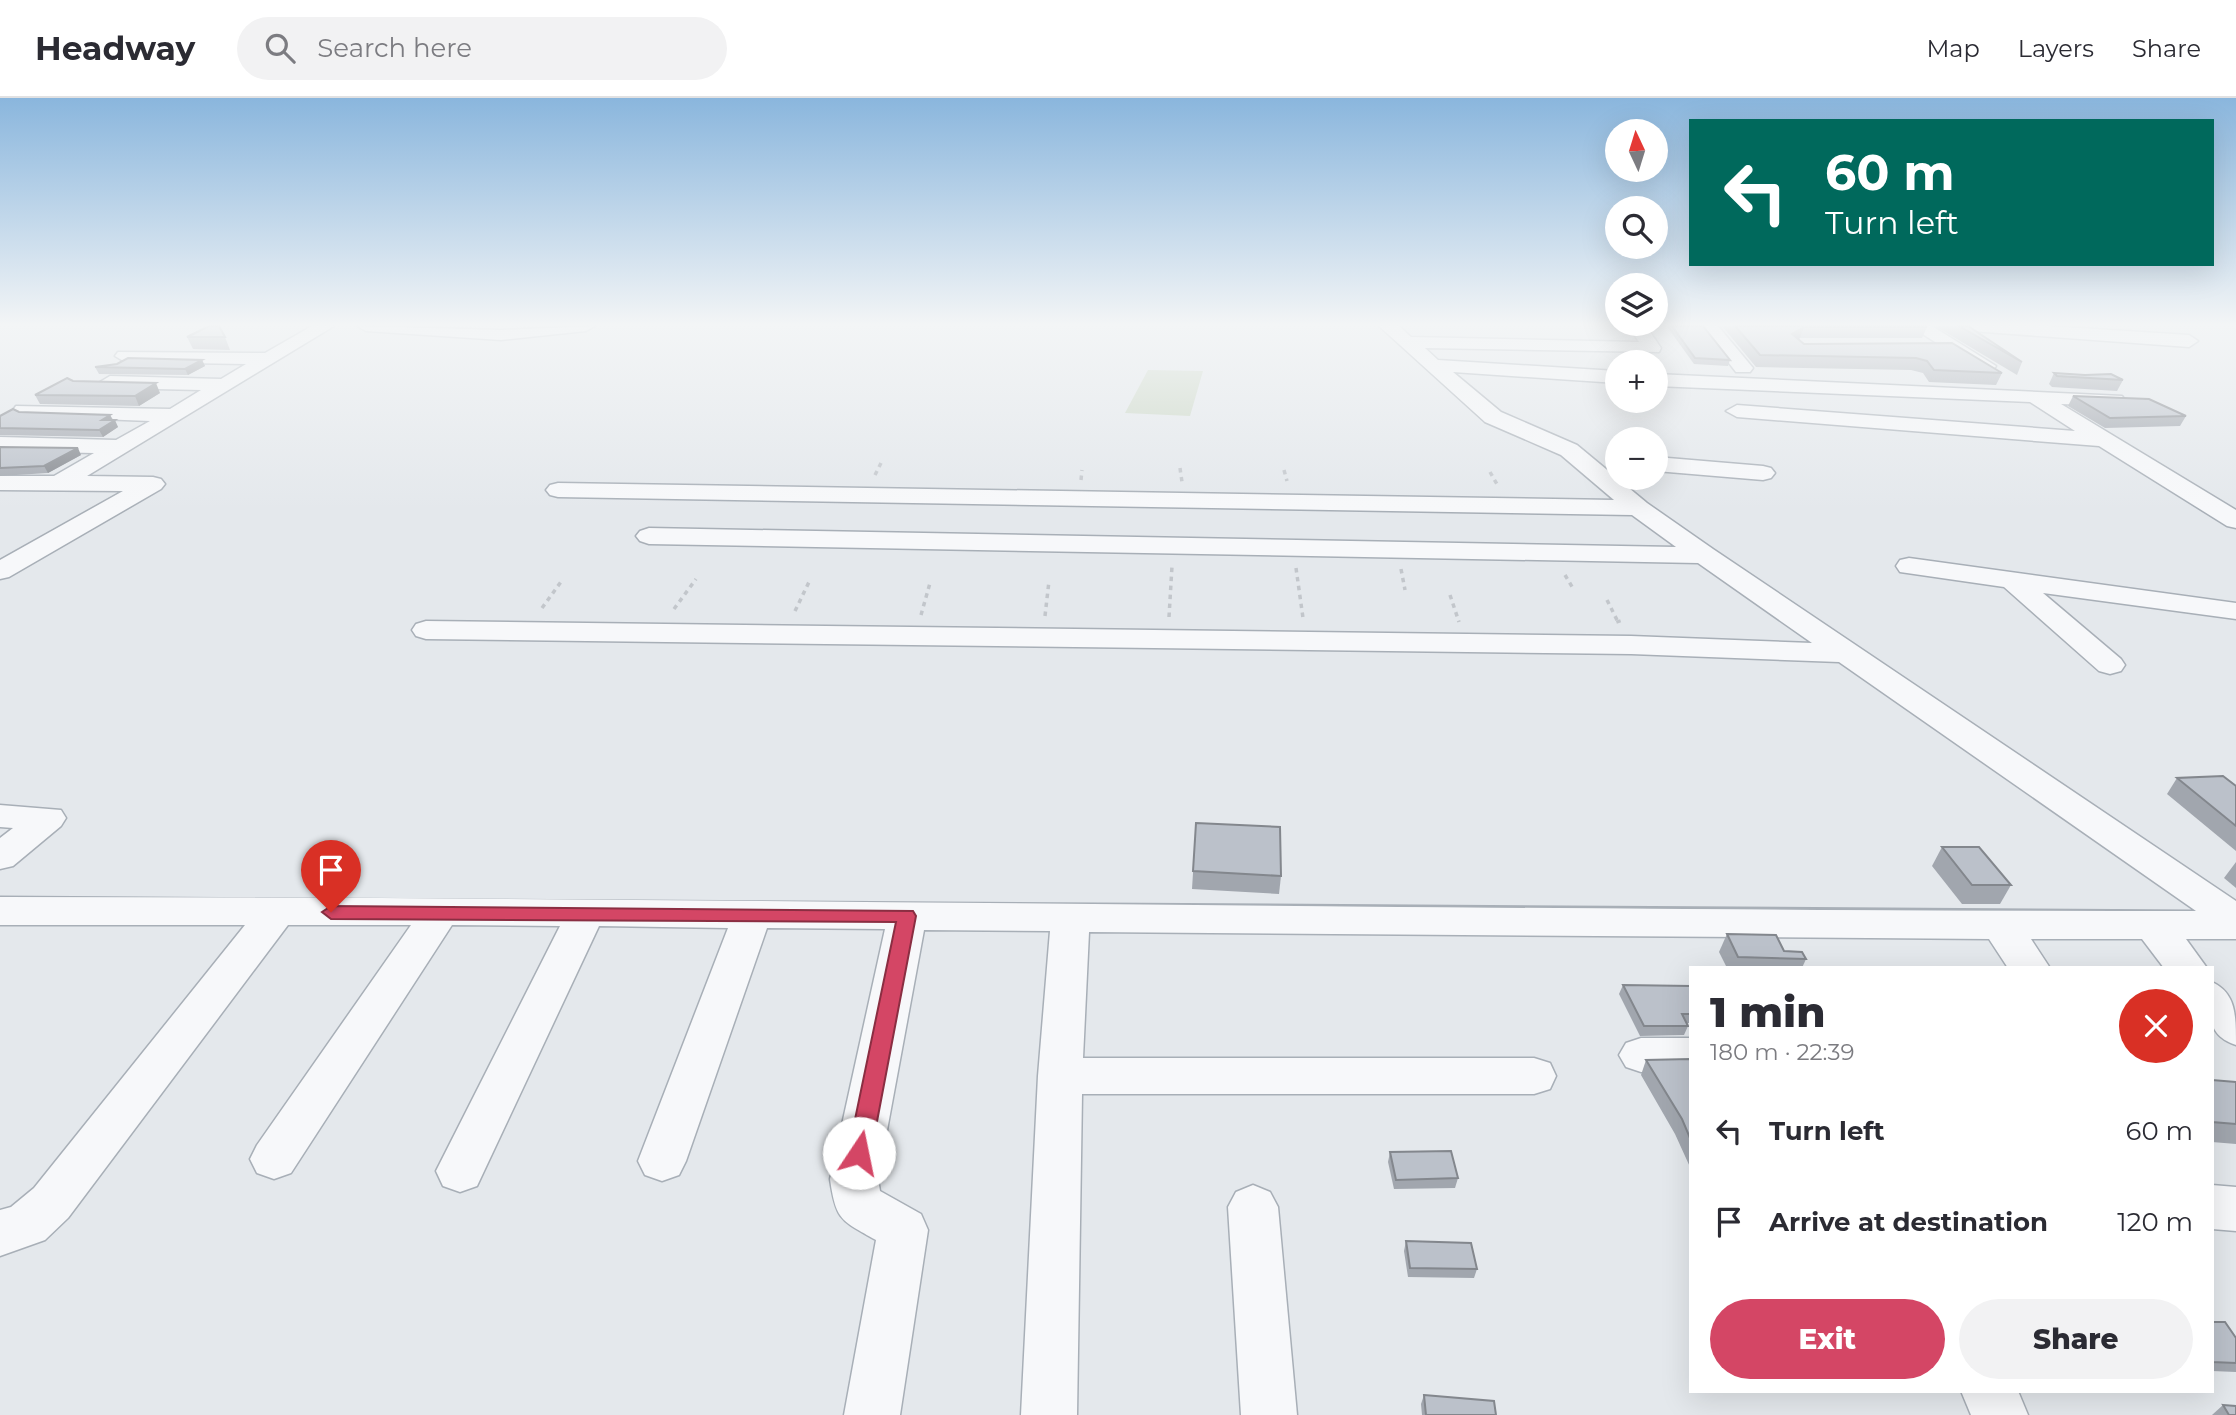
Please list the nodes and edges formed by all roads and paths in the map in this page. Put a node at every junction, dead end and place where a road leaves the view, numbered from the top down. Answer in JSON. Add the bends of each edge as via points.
{"nodes":[{"id":1,"x":219,"y":387,"type":"edge"},
{"id":2,"x":1459,"y":387,"type":"edge"},
{"id":3,"x":1814,"y":387,"type":"edge"},
{"id":4,"x":2021,"y":387,"type":"edge"},
{"id":5,"x":2038,"y":398,"type":"junction"},
{"id":6,"x":2131,"y":400,"type":"edge"},
{"id":7,"x":23,"y":411,"type":"edge"},
{"id":8,"x":1737,"y":411,"type":"dead end"},
{"id":9,"x":174,"y":415,"type":"junction"},
{"id":10,"x":2101,"y":439,"type":"junction"},
{"id":11,"x":0,"y":444,"type":"edge"},
{"id":12,"x":121,"y":447,"type":"junction"},
{"id":13,"x":1578,"y":457,"type":"junction"},
{"id":14,"x":1605,"y":460,"type":"edge"},
{"id":15,"x":1668,"y":465,"type":"edge"},
{"id":16,"x":1763,"y":473,"type":"dead end"},
{"id":17,"x":0,"y":483,"type":"edge"},
{"id":18,"x":59,"y":483,"type":"junction"},
{"id":19,"x":558,"y":490,"type":"dead end"},
{"id":20,"x":1639,"y":509,"type":"junction"},
{"id":21,"x":2236,"y":521,"type":"edge"},
{"id":22,"x":649,"y":536,"type":"dead end"},
{"id":23,"x":1173,"y":544,"type":"junction"},
{"id":24,"x":1293,"y":546,"type":"junction"},
{"id":25,"x":1704,"y":555,"type":"junction"},
{"id":26,"x":1909,"y":566,"type":"dead end"},
{"id":27,"x":0,"y":571,"type":"edge"},
{"id":28,"x":564,"y":579,"type":"dead end"},
{"id":29,"x":696,"y":579,"type":"dead end"},
{"id":30,"x":1049,"y":581,"type":"dead end"},
{"id":31,"x":2013,"y":581,"type":"junction"},
{"id":32,"x":809,"y":582,"type":"dead end"},
{"id":33,"x":930,"y":583,"type":"dead end"},
{"id":34,"x":2236,"y":611,"type":"edge"},
{"id":35,"x":426,"y":630,"type":"dead end"},
{"id":36,"x":524,"y":631,"type":"junction"},
{"id":37,"x":657,"y":633,"type":"junction"},
{"id":38,"x":785,"y":634,"type":"junction"},
{"id":39,"x":915,"y":636,"type":"junction"},
{"id":40,"x":1042,"y":638,"type":"junction"},
{"id":41,"x":1167,"y":639,"type":"junction"},
{"id":42,"x":1306,"y":641,"type":"junction"},
{"id":43,"x":1849,"y":653,"type":"junction"},
{"id":44,"x":2110,"y":665,"type":"dead end"},
{"id":45,"x":0,"y":816,"type":"edge"},
{"id":46,"x":0,"y":858,"type":"edge"},
{"id":47,"x":0,"y":911,"type":"edge"},
{"id":48,"x":441,"y":911,"type":"junction"},
{"id":49,"x":276,"y":913,"type":"junction"},
{"id":50,"x":586,"y":913,"type":"junction"},
{"id":51,"x":752,"y":915,"type":"junction"},
{"id":52,"x":907,"y":916,"type":"junction"},
{"id":53,"x":1070,"y":919,"type":"junction"},
{"id":54,"x":2236,"y":922,"type":"edge"},
{"id":55,"x":2001,"y":926,"type":"junction"},
{"id":56,"x":2153,"y":926,"type":"junction"},
{"id":57,"x":2028,"y":966,"type":"edge"},
{"id":58,"x":2185,"y":966,"type":"edge"},
{"id":59,"x":2214,"y":1000,"type":"edge"},
{"id":60,"x":2236,"y":1028,"type":"edge"},
{"id":61,"x":1641,"y":1055,"type":"dead end"},
{"id":62,"x":1689,"y":1055,"type":"edge"},
{"id":63,"x":1060,"y":1076,"type":"junction"},
{"id":64,"x":1534,"y":1076,"type":"dead end"},
{"id":65,"x":274,"y":1159,"type":"dead end"},
{"id":66,"x":662,"y":1161,"type":"dead end"},
{"id":67,"x":460,"y":1171,"type":"dead end"},
{"id":68,"x":1253,"y":1207,"type":"dead end"},
{"id":69,"x":2214,"y":1207,"type":"edge"},
{"id":70,"x":2236,"y":1209,"type":"edge"},
{"id":71,"x":0,"y":1233,"type":"edge"},
{"id":72,"x":1990,"y":1393,"type":"edge"},
{"id":73,"x":872,"y":1415,"type":"edge"},
{"id":74,"x":1049,"y":1415,"type":"edge"},
{"id":75,"x":1269,"y":1415,"type":"edge"},
{"id":76,"x":2000,"y":1415,"type":"edge"}],
"edges":[{"from":1,"to":9,"type":"street"},
{"from":2,"to":13,"type":"street","via":[[1493,417]]},
{"from":3,"to":5,"type":"street"},
{"from":4,"to":5,"type":"street"},
{"from":5,"to":6,"type":"street"},
{"from":5,"to":10,"type":"street"},
{"from":7,"to":9,"type":"street"},
{"from":8,"to":10,"type":"street"},
{"from":9,"to":12,"type":"street"},
{"from":10,"to":21,"type":"street"},
{"from":11,"to":12,"type":"street"},
{"from":12,"to":18,"type":"street"},
{"from":13,"to":14,"type":"street"},
{"from":13,"to":20,"type":"street"},
{"from":15,"to":16,"type":"street"},
{"from":17,"to":18,"type":"street"},
{"from":18,"to":27,"type":"street","via":[[153,484]]},
{"from":19,"to":20,"type":"street"},
{"from":20,"to":25,"type":"street"},
{"from":22,"to":23,"type":"street"},
{"from":23,"to":24,"type":"street"},
{"from":23,"to":41,"type":"path"},
{"from":24,"to":25,"type":"street"},
{"from":24,"to":42,"type":"path"},
{"from":25,"to":43,"type":"street"},
{"from":26,"to":31,"type":"street"},
{"from":28,"to":36,"type":"path"},
{"from":29,"to":37,"type":"path"},
{"from":30,"to":40,"type":"path"},
{"from":31,"to":34,"type":"street"},
{"from":31,"to":44,"type":"street"},
{"from":32,"to":38,"type":"path"},
{"from":33,"to":39,"type":"path"},
{"from":35,"to":36,"type":"street"},
{"from":36,"to":37,"type":"street"},
{"from":37,"to":38,"type":"street"},
{"from":38,"to":39,"type":"street"},
{"from":39,"to":40,"type":"street"},
{"from":40,"to":41,"type":"street"},
{"from":41,"to":42,"type":"street"},
{"from":42,"to":43,"type":"street"},
{"from":43,"to":54,"type":"street"},
{"from":45,"to":46,"type":"street","via":[[48,818]]},
{"from":47,"to":49,"type":"street"},
{"from":48,"to":49,"type":"street"},
{"from":48,"to":50,"type":"street"},
{"from":48,"to":65,"type":"street"},
{"from":49,"to":71,"type":"street","via":[[51,1203],[27,1224]]},
{"from":50,"to":51,"type":"street"},
{"from":50,"to":67,"type":"street"},
{"from":51,"to":52,"type":"street"},
{"from":51,"to":66,"type":"street"},
{"from":52,"to":53,"type":"street"},
{"from":52,"to":73,"type":"street","via":[[854,1179],[858,1204],[903,1230]]},
{"from":53,"to":55,"type":"street","via":[[1783,941]]},
{"from":53,"to":63,"type":"street"},
{"from":54,"to":56,"type":"street"},
{"from":55,"to":56,"type":"street"},
{"from":55,"to":57,"type":"street"},
{"from":56,"to":58,"type":"street"},
{"from":59,"to":60,"type":"street"},
{"from":61,"to":62,"type":"street"},
{"from":63,"to":64,"type":"street"},
{"from":63,"to":74,"type":"street"},
{"from":68,"to":75,"type":"street"},
{"from":69,"to":70,"type":"street"},
{"from":72,"to":76,"type":"street"}]}
